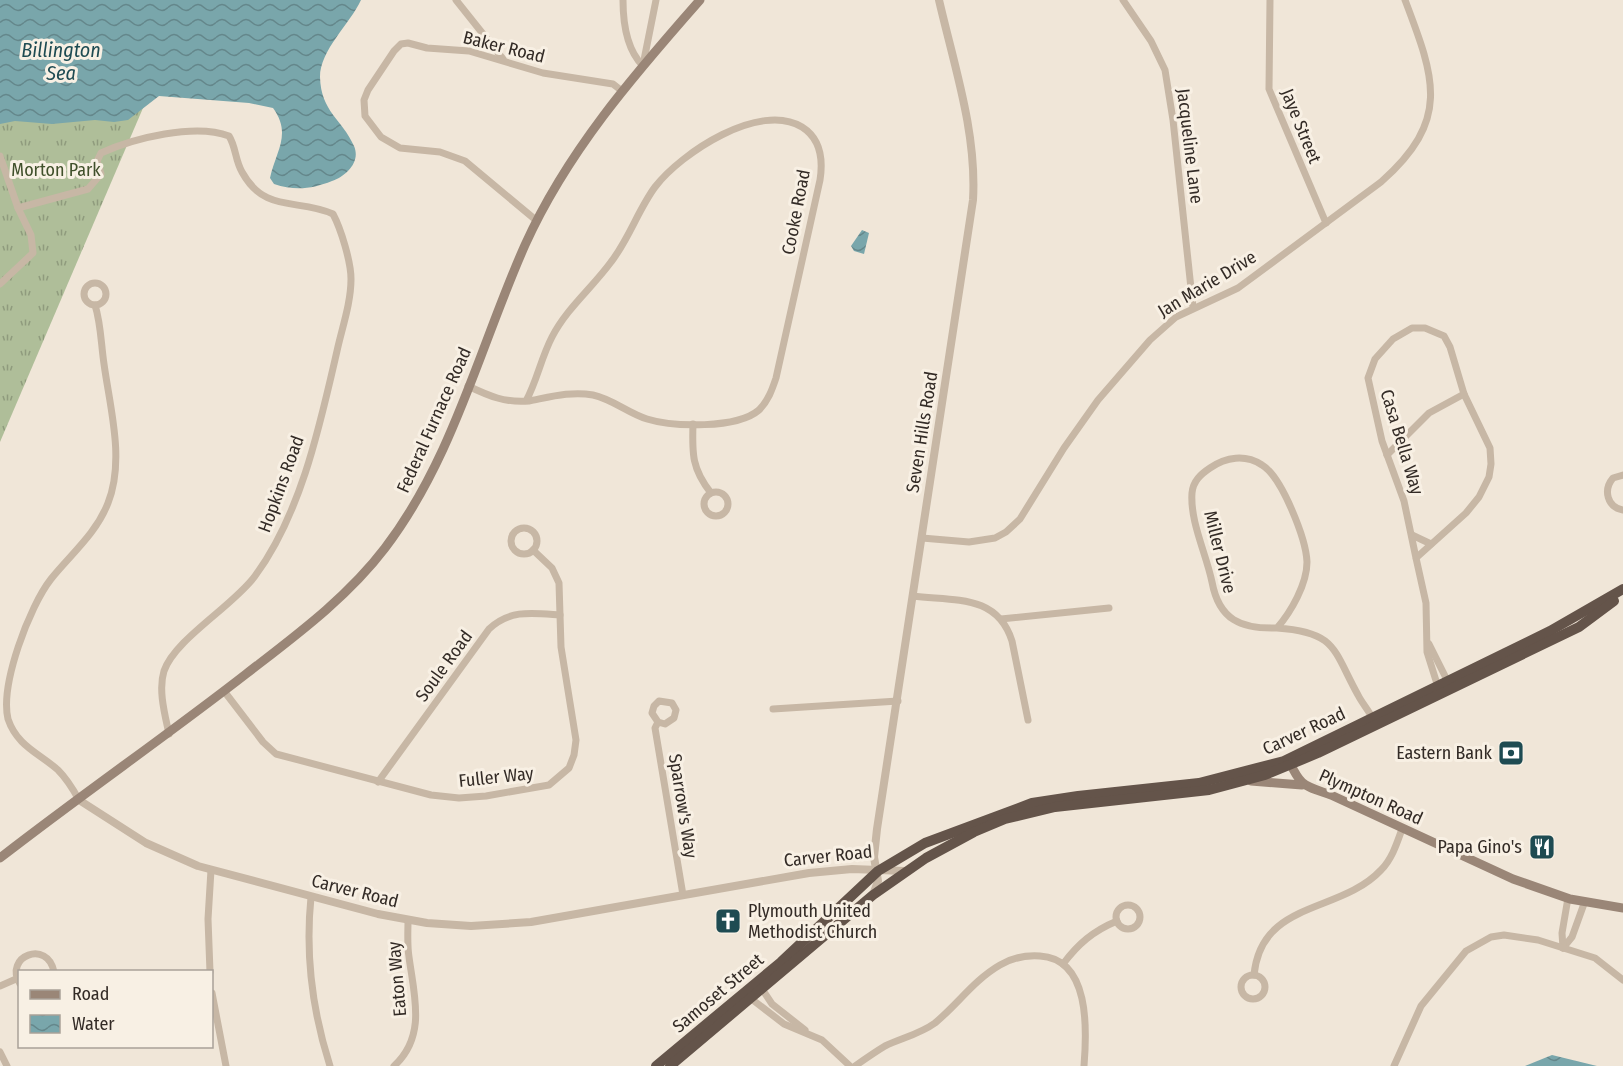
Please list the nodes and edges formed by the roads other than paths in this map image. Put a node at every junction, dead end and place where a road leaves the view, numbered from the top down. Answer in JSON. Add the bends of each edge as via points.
{"nodes":[{"id":1,"x":456,"y":0,"type":"edge"},
{"id":2,"x":624,"y":0,"type":"edge"},
{"id":3,"x":656,"y":0,"type":"edge"},
{"id":4,"x":700,"y":0,"type":"edge"},
{"id":5,"x":939,"y":0,"type":"edge"},
{"id":6,"x":1123,"y":0,"type":"edge"},
{"id":7,"x":1270,"y":0,"type":"edge"},
{"id":8,"x":1405,"y":0,"type":"edge"},
{"id":9,"x":505,"y":61,"type":"junction"},
{"id":10,"x":643,"y":66,"type":"junction"},
{"id":11,"x":622,"y":91,"type":"junction"},
{"id":12,"x":0,"y":156,"type":"edge"},
{"id":13,"x":18,"y":208,"type":"junction"},
{"id":14,"x":537,"y":221,"type":"junction"},
{"id":15,"x":1326,"y":224,"type":"junction"},
{"id":16,"x":0,"y":284,"type":"edge"},
{"id":17,"x":95,"y":305,"type":"dead end"},
{"id":18,"x":1193,"y":307,"type":"junction"},
{"id":19,"x":468,"y":386,"type":"junction"},
{"id":20,"x":1464,"y":394,"type":"junction"},
{"id":21,"x":526,"y":401,"type":"junction"},
{"id":22,"x":693,"y":424,"type":"junction"},
{"id":23,"x":1387,"y":455,"type":"junction"},
{"id":24,"x":1623,"y":475,"type":"edge"},
{"id":25,"x":711,"y":493,"type":"dead end"},
{"id":26,"x":1623,"y":510,"type":"edge"},
{"id":27,"x":1412,"y":535,"type":"junction"},
{"id":28,"x":922,"y":538,"type":"junction"},
{"id":29,"x":1431,"y":544,"type":"junction"},
{"id":30,"x":533,"y":550,"type":"dead end"},
{"id":31,"x":1416,"y":558,"type":"junction"},
{"id":32,"x":1623,"y":591,"type":"edge"},
{"id":33,"x":913,"y":596,"type":"junction"},
{"id":34,"x":1109,"y":608,"type":"dead end"},
{"id":35,"x":560,"y":615,"type":"junction"},
{"id":36,"x":1001,"y":619,"type":"junction"},
{"id":37,"x":1277,"y":628,"type":"junction"},
{"id":38,"x":1443,"y":684,"type":"junction"},
{"id":39,"x":224,"y":691,"type":"junction"},
{"id":40,"x":898,"y":701,"type":"junction"},
{"id":41,"x":773,"y":709,"type":"dead end"},
{"id":42,"x":1028,"y":720,"type":"dead end"},
{"id":43,"x":1374,"y":721,"type":"junction"},
{"id":44,"x":657,"y":722,"type":"dead end"},
{"id":45,"x":169,"y":734,"type":"junction"},
{"id":46,"x":1289,"y":762,"type":"junction"},
{"id":47,"x":1248,"y":781,"type":"junction"},
{"id":48,"x":378,"y":782,"type":"junction"},
{"id":49,"x":1308,"y":787,"type":"junction"},
{"id":50,"x":79,"y":800,"type":"junction"},
{"id":51,"x":1402,"y":829,"type":"junction"},
{"id":52,"x":0,"y":858,"type":"edge"},
{"id":53,"x":211,"y":870,"type":"junction"},
{"id":54,"x":878,"y":871,"type":"junction"},
{"id":55,"x":905,"y":871,"type":"junction"},
{"id":56,"x":683,"y":895,"type":"junction"},
{"id":57,"x":873,"y":895,"type":"junction"},
{"id":58,"x":311,"y":897,"type":"junction"},
{"id":59,"x":1568,"y":898,"type":"junction"},
{"id":60,"x":1585,"y":901,"type":"junction"},
{"id":61,"x":1623,"y":908,"type":"edge"},
{"id":62,"x":408,"y":920,"type":"junction"},
{"id":63,"x":1117,"y":921,"type":"dead end"},
{"id":64,"x":1563,"y":948,"type":"junction"},
{"id":65,"x":1063,"y":964,"type":"junction"},
{"id":66,"x":53,"y":970,"type":"edge"},
{"id":67,"x":210,"y":970,"type":"edge"},
{"id":68,"x":1254,"y":975,"type":"dead end"},
{"id":69,"x":1623,"y":980,"type":"edge"},
{"id":70,"x":18,"y":982,"type":"edge"},
{"id":71,"x":760,"y":985,"type":"junction"},
{"id":72,"x":0,"y":986,"type":"edge"},
{"id":73,"x":747,"y":996,"type":"junction"},
{"id":74,"x":213,"y":998,"type":"edge"},
{"id":75,"x":812,"y":1036,"type":"junction"},
{"id":76,"x":0,"y":1052,"type":"edge"},
{"id":77,"x":7,"y":1066,"type":"edge"},
{"id":78,"x":226,"y":1066,"type":"edge"},
{"id":79,"x":330,"y":1066,"type":"edge"},
{"id":80,"x":394,"y":1066,"type":"edge"},
{"id":81,"x":656,"y":1066,"type":"edge"},
{"id":82,"x":670,"y":1066,"type":"edge"},
{"id":83,"x":850,"y":1066,"type":"edge"},
{"id":84,"x":855,"y":1066,"type":"edge"},
{"id":85,"x":1084,"y":1066,"type":"edge"},
{"id":86,"x":1394,"y":1066,"type":"edge"}],
"edges":[{"from":1,"to":9,"type":"street"},
{"from":2,"to":10,"type":"street","via":[[629,42]]},
{"from":3,"to":10,"type":"street"},
{"from":4,"to":10,"type":"main road","name":"Federal Furnace Road"},
{"from":5,"to":28,"type":"street","name":"Seven Hills Road","via":[[969,134],[974,181]]},
{"from":6,"to":18,"type":"street","name":"Jacqueline Lane","via":[[1165,70]]},
{"from":7,"to":15,"type":"street","name":"Jaye Street","via":[[1269,88]]},
{"from":8,"to":15,"type":"street","name":"Jan Marie Drive","via":[[1430,72],[1431,100],[1423,133],[1402,163]]},
{"from":9,"to":11,"type":"street","name":"Baker Road","via":[[543,73],[613,84]]},
{"from":9,"to":14,"type":"street","name":"Baker Road","via":[[469,51],[401,44],[368,90],[365,116],[373,130],[400,148],[440,152],[465,161]]},
{"from":10,"to":11,"type":"main road","name":"Federal Furnace Road"},
{"from":11,"to":14,"type":"main road","name":"Federal Furnace Road","via":[[582,144]]},
{"from":12,"to":13,"type":"street"},
{"from":13,"to":16,"type":"street","via":[[31,235],[33,253]]},
{"from":13,"to":45,"type":"street","name":"Hopkins Road","via":[[88,189],[101,174],[97,161],[101,153],[114,147],[199,131],[229,136],[242,173],[263,196],[294,207],[323,210],[333,214],[337,221],[351,281],[338,348],[303,476],[282,534],[243,590],[177,651],[164,671]]},
{"from":14,"to":19,"type":"main road","name":"Federal Furnace Road"},
{"from":15,"to":18,"type":"street","name":"Jan Marie Drive","via":[[1238,288]]},
{"from":17,"to":50,"type":"street","via":[[113,432],[112,489],[89,537],[40,594],[11,670],[5,703],[9,722],[20,741],[58,770]]},
{"from":18,"to":28,"type":"street","name":"Jan Marie Drive","via":[[1150,340],[1112,384],[1073,435],[1013,527],[995,538],[969,542]]},
{"from":19,"to":21,"type":"street","name":"Cooke Road","via":[[496,399]]},
{"from":19,"to":39,"type":"main road","name":"Federal Furnace Road","via":[[422,492],[384,550],[326,610]]},
{"from":20,"to":23,"type":"street","via":[[1429,413]]},
{"from":20,"to":23,"type":"street","name":"Casa Bella Way","via":[[1444,336],[1436,330],[1412,328],[1393,339],[1375,358],[1368,378]]},
{"from":20,"to":29,"type":"street","name":"Casa Bella Way","via":[[1490,448],[1489,477],[1466,513]]},
{"from":21,"to":22,"type":"street","name":"Cooke Road","via":[[586,394],[646,418]]},
{"from":21,"to":22,"type":"street","name":"Cooke Road","via":[[559,324],[612,262],[666,175],[699,149],[736,129],[761,121],[793,123],[815,141],[821,171],[776,378],[767,399],[751,415]]},
{"from":22,"to":25,"type":"street","via":[[695,466]]},
{"from":23,"to":27,"type":"street","name":"Casa Bella Way"},
{"from":24,"to":26,"type":"street","via":[[1613,478],[1607,491],[1609,501]]},
{"from":27,"to":29,"type":"street"},
{"from":27,"to":31,"type":"street","name":"Casa Bella Way"},
{"from":28,"to":33,"type":"street","name":"Seven Hills Road"},
{"from":29,"to":31,"type":"street","name":"Casa Bella Way"},
{"from":30,"to":35,"type":"street","name":"Fuller Way","via":[[558,578]]},
{"from":31,"to":38,"type":"street","name":"Casa Bella Way","via":[[1426,603],[1427,641]]},
{"from":32,"to":38,"type":"highway","name":"Carver Road"},
{"from":32,"to":43,"type":"highway","name":"Carver Road","via":[[1579,627]]},
{"from":33,"to":36,"type":"street","via":[[974,603],[994,611]]},
{"from":33,"to":40,"type":"street","name":"Seven Hills Road"},
{"from":34,"to":36,"type":"street"},
{"from":35,"to":48,"type":"street","name":"Soule Road","via":[[524,613],[500,619],[489,629]]},
{"from":35,"to":48,"type":"street","name":"Fuller Way","via":[[576,747],[569,768],[559,779],[540,788],[459,798]]},
{"from":36,"to":42,"type":"street","via":[[1012,641]]},
{"from":37,"to":37,"type":"street","name":"Miller Drive","via":[[1287,617],[1304,579],[1307,564],[1302,541],[1286,498],[1263,465],[1230,458],[1202,473],[1192,492],[1194,516],[1214,594],[1220,607],[1241,625]]},
{"from":37,"to":43,"type":"street","name":"Miller Drive","via":[[1297,629],[1328,642],[1343,661]]},
{"from":38,"to":43,"type":"highway","name":"Carver Road"},
{"from":39,"to":45,"type":"main road","name":"Federal Furnace Road"},
{"from":39,"to":48,"type":"street","name":"Fuller Way","via":[[276,754]]},
{"from":40,"to":41,"type":"street"},
{"from":40,"to":54,"type":"street","name":"Seven Hills Road","via":[[874,857]]},
{"from":43,"to":46,"type":"highway","name":"Carver Road"},
{"from":44,"to":56,"type":"street","name":"Sparrow's Way"},
{"from":45,"to":50,"type":"main road","name":"Federal Furnace Road"},
{"from":46,"to":47,"type":"highway","name":"Carver Road"},
{"from":46,"to":49,"type":"main road","name":"Plympton Road","via":[[1298,781]]},
{"from":46,"to":54,"type":"highway","name":"Carver Road","via":[[1200,783],[1078,795],[1023,806],[935,838]]},
{"from":47,"to":49,"type":"main road"},
{"from":47,"to":55,"type":"highway","name":"Carver Road","via":[[1209,790],[1076,804],[1022,814],[959,839]]},
{"from":49,"to":51,"type":"main road","name":"Plympton Road"},
{"from":50,"to":52,"type":"main road","name":"Federal Furnace Road"},
{"from":50,"to":53,"type":"street","name":"Carver Road","via":[[161,851]]},
{"from":51,"to":59,"type":"main road","name":"Plympton Road","via":[[1499,874]]},
{"from":51,"to":68,"type":"street","via":[[1391,855],[1377,874],[1272,929],[1258,951]]},
{"from":53,"to":58,"type":"street","name":"Carver Road"},
{"from":53,"to":67,"type":"street"},
{"from":54,"to":55,"type":"street"},
{"from":54,"to":56,"type":"street","name":"Carver Road","via":[[809,873]]},
{"from":54,"to":57,"type":"street","name":"Seven Hills Road"},
{"from":54,"to":71,"type":"highway","name":"Samoset Street"},
{"from":55,"to":57,"type":"highway","name":"Carver Road"},
{"from":56,"to":62,"type":"street","name":"Carver Road","via":[[511,924],[471,926]]},
{"from":57,"to":71,"type":"highway","name":"Samoset Street"},
{"from":58,"to":62,"type":"street","name":"Carver Road"},
{"from":58,"to":79,"type":"street","via":[[309,970]]},
{"from":59,"to":60,"type":"main road","name":"Plympton Road"},
{"from":59,"to":64,"type":"street"},
{"from":60,"to":61,"type":"main road","name":"Plympton Road"},
{"from":60,"to":64,"type":"street","via":[[1572,937]]},
{"from":62,"to":80,"type":"street","name":"Eaton Way","via":[[417,1019],[407,1050]]},
{"from":63,"to":65,"type":"street","via":[[1092,933]]},
{"from":64,"to":69,"type":"street","via":[[1595,958]]},
{"from":64,"to":86,"type":"street","via":[[1504,935],[1485,939],[1466,951],[1421,1005]]},
{"from":65,"to":84,"type":"street","via":[[1036,956],[1002,964],[975,982],[935,1023]]},
{"from":65,"to":85,"type":"street","via":[[1077,984],[1082,1003],[1086,1030]]},
{"from":66,"to":70,"type":"street","via":[[45,956],[31,953],[17,965]]},
{"from":70,"to":72,"type":"street"},
{"from":71,"to":73,"type":"highway","name":"Samoset Street"},
{"from":71,"to":75,"type":"street","via":[[772,1004]]},
{"from":73,"to":75,"type":"street","via":[[784,1024]]},
{"from":73,"to":81,"type":"highway","name":"Samoset Street"},
{"from":73,"to":82,"type":"highway","name":"Samoset Street"},
{"from":74,"to":78,"type":"street"},
{"from":75,"to":83,"type":"street","via":[[822,1040]]},
{"from":76,"to":77,"type":"street"}]}
